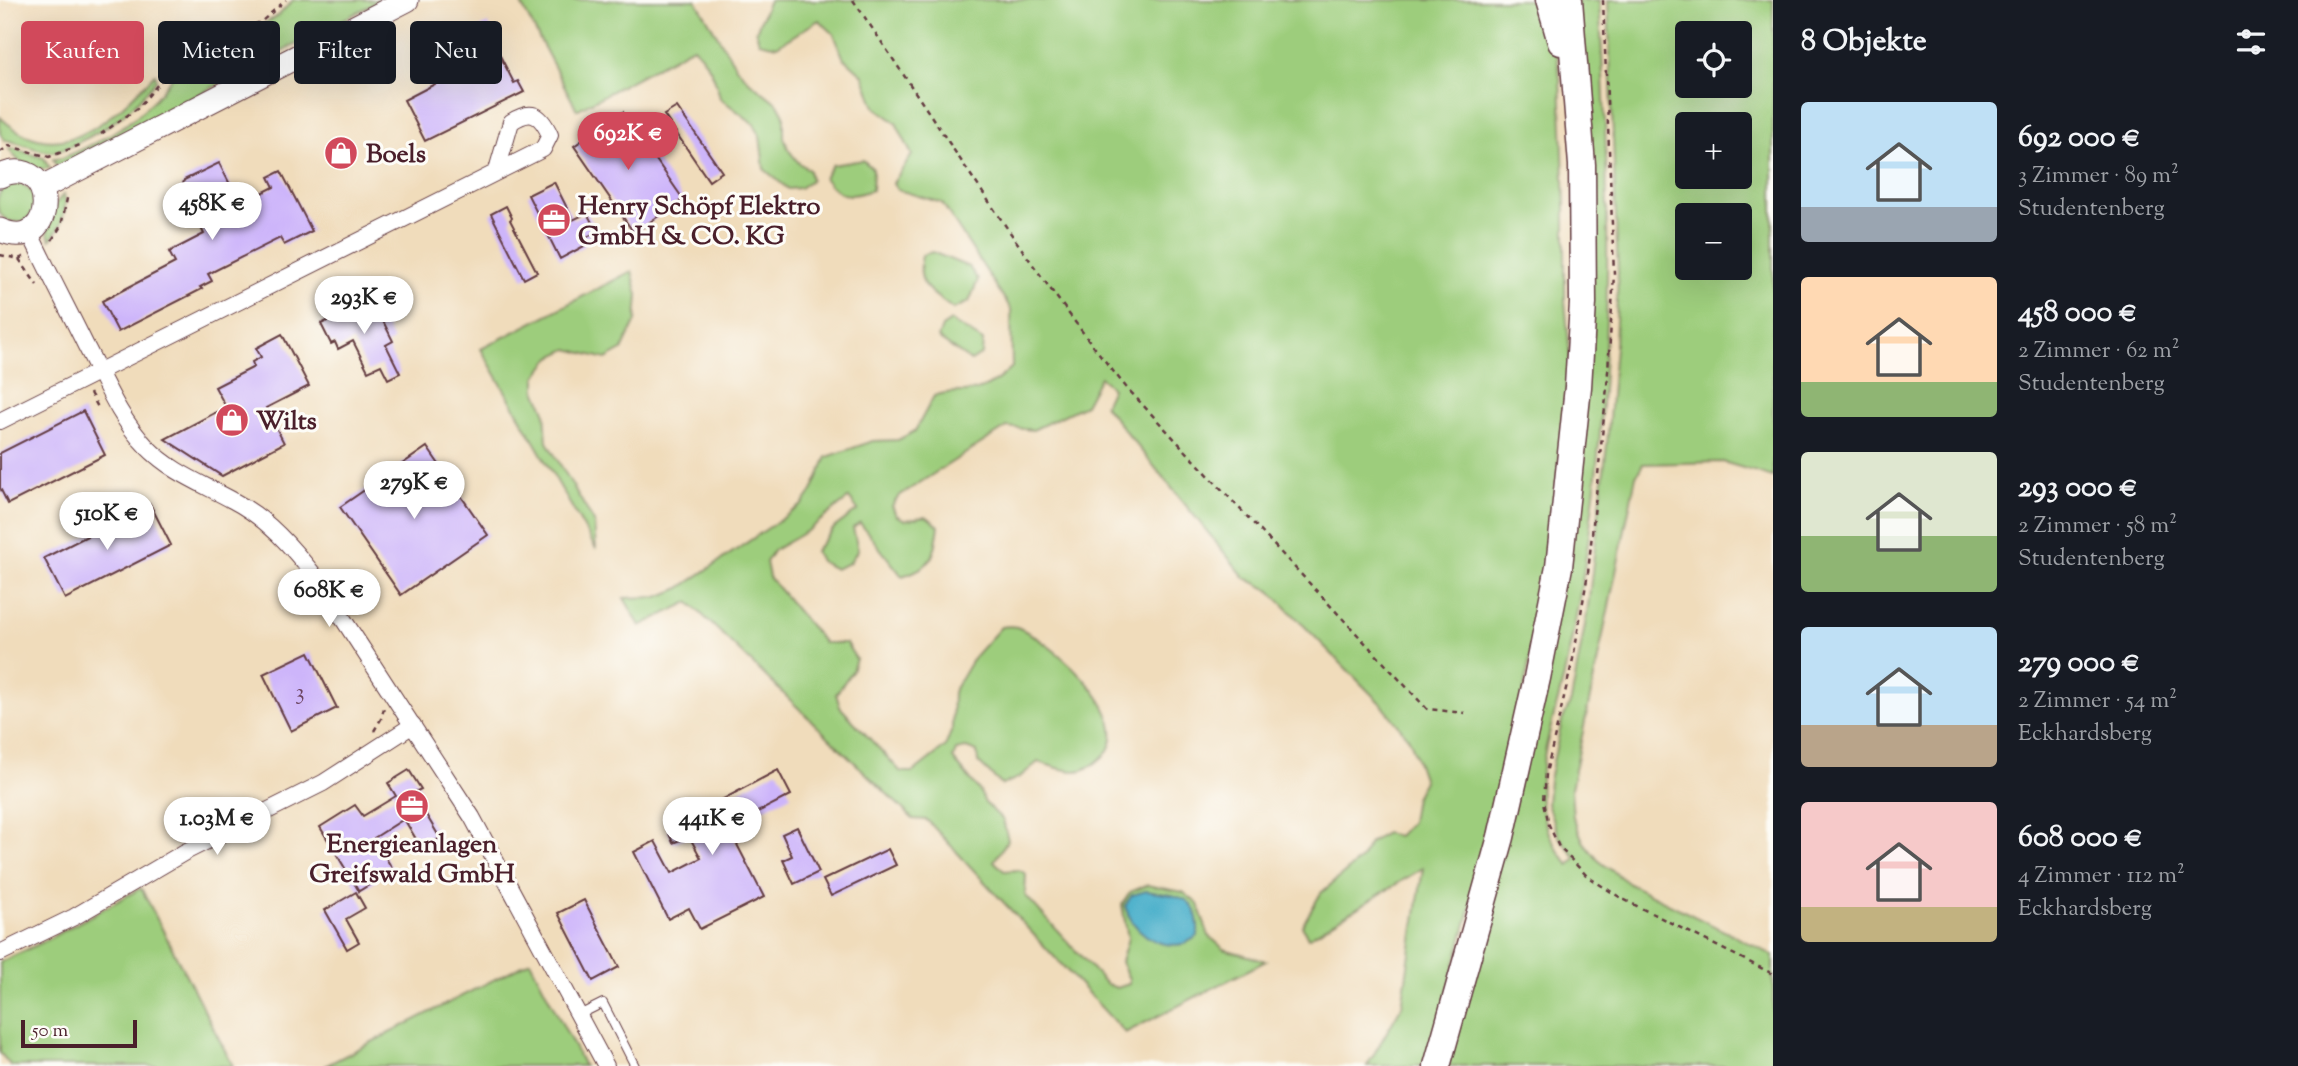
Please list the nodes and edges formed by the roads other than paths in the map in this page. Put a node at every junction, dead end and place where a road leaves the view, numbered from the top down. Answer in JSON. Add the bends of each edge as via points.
{"nodes":[{"id":1,"x":407,"y":0,"type":"edge"},
{"id":2,"x":1549,"y":0,"type":"edge"},
{"id":3,"x":1569,"y":0,"type":"edge"},
{"id":4,"x":1579,"y":131,"type":"junction"},
{"id":5,"x":1,"y":167,"type":"edge"},
{"id":6,"x":497,"y":170,"type":"dead end"},
{"id":7,"x":42,"y":188,"type":"junction"},
{"id":8,"x":0,"y":230,"type":"edge"},
{"id":9,"x":29,"y":231,"type":"junction"},
{"id":10,"x":100,"y":372,"type":"junction"},
{"id":11,"x":0,"y":421,"type":"edge"},
{"id":12,"x":407,"y":729,"type":"junction"},
{"id":13,"x":0,"y":953,"type":"edge"},
{"id":14,"x":579,"y":1015,"type":"junction"},
{"id":15,"x":606,"y":1066,"type":"edge"},
{"id":16,"x":635,"y":1066,"type":"edge"},
{"id":17,"x":1437,"y":1066,"type":"edge"}],
"edges":[{"from":1,"to":7,"type":"main road"},
{"from":2,"to":4,"type":"highway"},
{"from":3,"to":4,"type":"highway"},
{"from":4,"to":17,"type":"highway","via":[[1583,303],[1559,567],[1501,837]]},
{"from":5,"to":7,"type":"main road","via":[[29,175]]},
{"from":6,"to":10,"type":"street"},
{"from":7,"to":9,"type":"main road","via":[[43,217]]},
{"from":8,"to":9,"type":"main road","via":[[10,234]]},
{"from":9,"to":10,"type":"street"},
{"from":10,"to":11,"type":"street"},
{"from":10,"to":12,"type":"street","via":[[113,400],[146,446],[173,470],[258,516],[298,554]]},
{"from":12,"to":13,"type":"street","via":[[323,783]]},
{"from":12,"to":14,"type":"street","via":[[472,817]]},
{"from":14,"to":15,"type":"street"},
{"from":14,"to":16,"type":"lane","via":[[603,1003]]}]}
